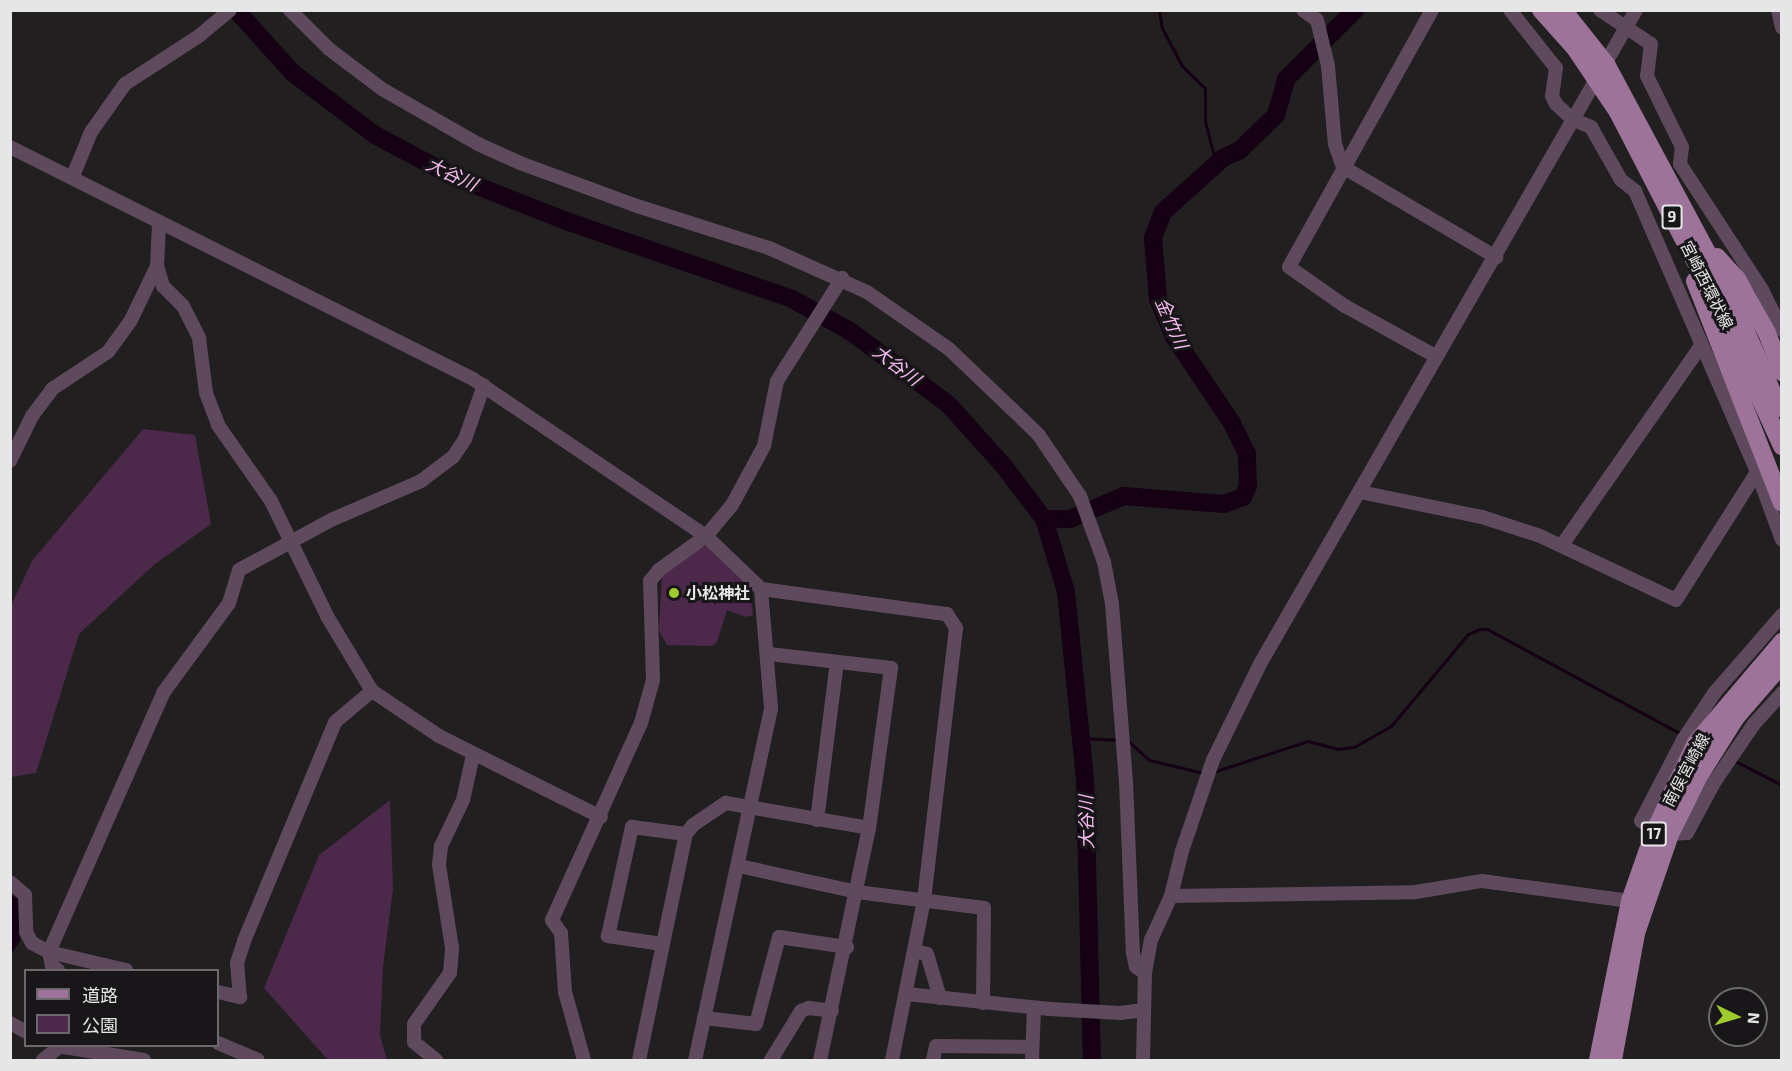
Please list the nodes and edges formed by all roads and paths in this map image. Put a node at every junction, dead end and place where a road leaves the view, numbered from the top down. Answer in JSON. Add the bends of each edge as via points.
{"nodes":[{"id":1,"x":230,"y":10,"type":"edge"},
{"id":2,"x":290,"y":10,"type":"edge"},
{"id":3,"x":1303,"y":10,"type":"edge"},
{"id":4,"x":1432,"y":10,"type":"edge"},
{"id":5,"x":1510,"y":10,"type":"edge"},
{"id":6,"x":1541,"y":10,"type":"edge"},
{"id":7,"x":1563,"y":10,"type":"edge"},
{"id":8,"x":1600,"y":10,"type":"edge"},
{"id":9,"x":1636,"y":10,"type":"edge"},
{"id":10,"x":1778,"y":10,"type":"edge"},
{"id":11,"x":1782,"y":28,"type":"edge"},
{"id":12,"x":1625,"y":29,"type":"junction"},
{"id":13,"x":1601,"y":71,"type":"junction"},
{"id":14,"x":1572,"y":119,"type":"junction"},
{"id":15,"x":10,"y":147,"type":"edge"},
{"id":16,"x":1343,"y":167,"type":"junction"},
{"id":17,"x":73,"y":176,"type":"junction"},
{"id":18,"x":159,"y":224,"type":"junction"},
{"id":19,"x":1688,"y":232,"type":"junction"},
{"id":20,"x":1496,"y":258,"type":"junction"},
{"id":21,"x":157,"y":266,"type":"junction"},
{"id":22,"x":841,"y":281,"type":"junction"},
{"id":23,"x":1782,"y":330,"type":"edge"},
{"id":24,"x":1701,"y":346,"type":"junction"},
{"id":25,"x":1437,"y":357,"type":"junction"},
{"id":26,"x":1782,"y":372,"type":"edge"},
{"id":27,"x":484,"y":385,"type":"junction"},
{"id":28,"x":1782,"y":414,"type":"edge"},
{"id":29,"x":1780,"y":442,"type":"edge"},
{"id":30,"x":10,"y":461,"type":"edge"},
{"id":31,"x":1757,"y":472,"type":"junction"},
{"id":32,"x":1360,"y":492,"type":"junction"},
{"id":33,"x":1782,"y":503,"type":"edge"},
{"id":34,"x":706,"y":536,"type":"junction"},
{"id":35,"x":1782,"y":540,"type":"edge"},
{"id":36,"x":292,"y":544,"type":"junction"},
{"id":37,"x":1562,"y":545,"type":"junction"},
{"id":38,"x":761,"y":589,"type":"junction"},
{"id":39,"x":1782,"y":615,"type":"edge"},
{"id":40,"x":1782,"y":642,"type":"edge"},
{"id":41,"x":769,"y":654,"type":"junction"},
{"id":42,"x":837,"y":662,"type":"junction"},
{"id":43,"x":1773,"y":665,"type":"edge"},
{"id":44,"x":372,"y":691,"type":"junction"},
{"id":45,"x":1782,"y":693,"type":"edge"},
{"id":46,"x":473,"y":755,"type":"junction"},
{"id":47,"x":753,"y":807,"type":"junction"},
{"id":48,"x":601,"y":817,"type":"junction"},
{"id":49,"x":817,"y":820,"type":"junction"},
{"id":50,"x":869,"y":828,"type":"junction"},
{"id":51,"x":1663,"y":831,"type":"junction"},
{"id":52,"x":686,"y":834,"type":"junction"},
{"id":53,"x":739,"y":866,"type":"junction"},
{"id":54,"x":10,"y":882,"type":"edge"},
{"id":55,"x":856,"y":892,"type":"junction"},
{"id":56,"x":1171,"y":896,"type":"junction"},
{"id":57,"x":924,"y":900,"type":"junction"},
{"id":58,"x":1630,"y":901,"type":"junction"},
{"id":59,"x":662,"y":944,"type":"junction"},
{"id":60,"x":847,"y":947,"type":"junction"},
{"id":61,"x":915,"y":951,"type":"junction"},
{"id":62,"x":49,"y":952,"type":"junction"},
{"id":63,"x":56,"y":969,"type":"edge"},
{"id":64,"x":122,"y":969,"type":"edge"},
{"id":65,"x":1145,"y":973,"type":"junction"},
{"id":66,"x":219,"y":992,"type":"edge"},
{"id":67,"x":906,"y":994,"type":"junction"},
{"id":68,"x":940,"y":998,"type":"junction"},
{"id":69,"x":983,"y":1003,"type":"junction"},
{"id":70,"x":1034,"y":1008,"type":"junction"},
{"id":71,"x":1143,"y":1010,"type":"junction"},
{"id":72,"x":832,"y":1011,"type":"junction"},
{"id":73,"x":704,"y":1018,"type":"junction"},
{"id":74,"x":10,"y":1023,"type":"edge"},
{"id":75,"x":24,"y":1031,"type":"edge"},
{"id":76,"x":219,"y":1043,"type":"edge"},
{"id":77,"x":58,"y":1047,"type":"edge"},
{"id":78,"x":65,"y":1047,"type":"edge"},
{"id":79,"x":1032,"y":1054,"type":"edge"},
{"id":80,"x":43,"y":1060,"type":"edge"},
{"id":81,"x":144,"y":1060,"type":"edge"},
{"id":82,"x":258,"y":1060,"type":"edge"},
{"id":83,"x":436,"y":1060,"type":"edge"},
{"id":84,"x":584,"y":1060,"type":"edge"},
{"id":85,"x":639,"y":1060,"type":"edge"},
{"id":86,"x":695,"y":1060,"type":"edge"},
{"id":87,"x":771,"y":1060,"type":"edge"},
{"id":88,"x":820,"y":1060,"type":"edge"},
{"id":89,"x":892,"y":1060,"type":"edge"},
{"id":90,"x":933,"y":1060,"type":"edge"},
{"id":91,"x":1143,"y":1060,"type":"edge"},
{"id":92,"x":1598,"y":1060,"type":"edge"},
{"id":93,"x":1613,"y":1060,"type":"edge"}],
"edges":[{"from":1,"to":17,"type":"street","via":[[199,36],[125,84],[91,132]]},
{"from":2,"to":22,"type":"street","via":[[329,49],[382,89],[478,144],[520,164],[769,248]]},
{"from":3,"to":16,"type":"street","via":[[1317,20],[1328,66],[1335,144]]},
{"from":4,"to":16,"type":"street"},
{"from":5,"to":14,"type":"street","via":[[1556,68],[1552,96]]},
{"from":6,"to":13,"type":"main road","name":"宮崎西環状線","number":"9"},
{"from":7,"to":13,"type":"main road","name":"宮崎西環状線","number":"9"},
{"from":8,"to":12,"type":"street"},
{"from":9,"to":12,"type":"street"},
{"from":10,"to":11,"type":"street"},
{"from":12,"to":13,"type":"street"},
{"from":12,"to":23,"type":"street","via":[[1651,44],[1647,76],[1682,147],[1680,164],[1762,290]]},
{"from":13,"to":14,"type":"street"},
{"from":13,"to":19,"type":"main road","name":"宮崎西環状線","number":"9"},
{"from":14,"to":20,"type":"street"},
{"from":14,"to":24,"type":"street","via":[[1591,127],[1621,180],[1635,191]]},
{"from":15,"to":17,"type":"street"},
{"from":16,"to":20,"type":"street"},
{"from":16,"to":25,"type":"street","via":[[1289,267],[1345,306]]},
{"from":17,"to":18,"type":"street"},
{"from":18,"to":21,"type":"street"},
{"from":18,"to":27,"type":"street"},
{"from":19,"to":26,"type":"main road","via":[[1737,279],[1767,333]]},
{"from":19,"to":28,"type":"main road","name":"宮崎西環状線","number":"9","via":[[1731,297]]},
{"from":19,"to":29,"type":"main road","name":"宮崎西環状線","number":"9"},
{"from":19,"to":33,"type":"main road","via":[[1703,307]]},
{"from":20,"to":25,"type":"street"},
{"from":21,"to":30,"type":"street","via":[[131,320],[108,352],[52,389],[32,416]]},
{"from":21,"to":36,"type":"street","via":[[163,286],[183,306],[199,338],[206,393],[218,425],[271,501]]},
{"from":22,"to":34,"type":"street","via":[[777,381],[758,463],[732,505]]},
{"from":22,"to":65,"type":"street","via":[[949,349],[994,390],[1038,434],[1090,517],[1112,604],[1133,953],[1136,967]]},
{"from":24,"to":31,"type":"street"},
{"from":24,"to":37,"type":"street"},
{"from":25,"to":32,"type":"street"},
{"from":27,"to":34,"type":"street"},
{"from":27,"to":36,"type":"street","via":[[465,439],[453,457],[421,481],[331,520]]},
{"from":31,"to":35,"type":"street"},
{"from":31,"to":37,"type":"street","via":[[1676,600]]},
{"from":32,"to":37,"type":"street","via":[[1482,517]]},
{"from":32,"to":56,"type":"street","via":[[1260,664],[1213,760]]},
{"from":34,"to":38,"type":"street"},
{"from":34,"to":48,"type":"street","via":[[650,581],[653,680],[641,723]]},
{"from":36,"to":44,"type":"street","via":[[327,616]]},
{"from":36,"to":62,"type":"street","via":[[240,570],[230,603],[163,693]]},
{"from":38,"to":41,"type":"street"},
{"from":38,"to":57,"type":"street","via":[[947,614],[956,628]]},
{"from":39,"to":51,"type":"street","via":[[1715,692],[1683,740],[1641,820]]},
{"from":40,"to":43,"type":"main road","name":"南俣宮崎線","number":"17"},
{"from":41,"to":42,"type":"street"},
{"from":41,"to":47,"type":"street","via":[[771,709]]},
{"from":42,"to":49,"type":"street"},
{"from":42,"to":50,"type":"street","via":[[891,668]]},
{"from":43,"to":51,"type":"main road","name":"南俣宮崎線","number":"17","via":[[1696,743]]},
{"from":44,"to":46,"type":"street"},
{"from":44,"to":66,"type":"street","via":[[335,723],[244,940],[237,963],[240,997]]},
{"from":45,"to":51,"type":"street","via":[[1754,724],[1715,781],[1687,833]]},
{"from":46,"to":48,"type":"street"},
{"from":46,"to":83,"type":"street","via":[[463,800],[441,846],[439,865],[452,948],[450,973],[414,1024],[414,1042]]},
{"from":47,"to":49,"type":"street"},
{"from":47,"to":52,"type":"street","via":[[726,803]]},
{"from":47,"to":53,"type":"street"},
{"from":48,"to":84,"type":"street","via":[[552,920],[561,933],[565,992]]},
{"from":49,"to":50,"type":"street"},
{"from":50,"to":55,"type":"street"},
{"from":51,"to":58,"type":"main road","name":"南俣宮崎線","number":"17"},
{"from":51,"to":93,"type":"main road","name":"南俣宮崎線","number":"17","via":[[1636,933]]},
{"from":52,"to":59,"type":"street"},
{"from":52,"to":59,"type":"street","via":[[632,827],[608,936]]},
{"from":53,"to":55,"type":"street"},
{"from":53,"to":73,"type":"street"},
{"from":54,"to":62,"type":"street","via":[[25,895],[26,932],[32,943]]},
{"from":55,"to":57,"type":"street"},
{"from":55,"to":60,"type":"street"},
{"from":56,"to":58,"type":"street","via":[[1416,891],[1482,881]]},
{"from":56,"to":65,"type":"street","via":[[1151,940]]},
{"from":57,"to":61,"type":"street"},
{"from":57,"to":69,"type":"street","via":[[984,908]]},
{"from":58,"to":92,"type":"main road","name":"南俣宮崎線","number":"17"},
{"from":59,"to":85,"type":"street"},
{"from":60,"to":72,"type":"street"},
{"from":60,"to":73,"type":"street","via":[[779,937],[756,1024]]},
{"from":61,"to":67,"type":"street"},
{"from":61,"to":68,"type":"street","via":[[927,954]]},
{"from":62,"to":63,"type":"street"},
{"from":62,"to":64,"type":"street"},
{"from":65,"to":71,"type":"street"},
{"from":67,"to":68,"type":"street"},
{"from":67,"to":89,"type":"street"},
{"from":68,"to":69,"type":"street"},
{"from":69,"to":70,"type":"street"},
{"from":70,"to":71,"type":"street","via":[[1120,1013]]},
{"from":70,"to":79,"type":"street"},
{"from":71,"to":91,"type":"street"},
{"from":72,"to":87,"type":"street","via":[[801,1011]]},
{"from":72,"to":88,"type":"street"},
{"from":73,"to":86,"type":"street"},
{"from":74,"to":75,"type":"street"},
{"from":76,"to":82,"type":"street"},
{"from":77,"to":80,"type":"street"},
{"from":78,"to":81,"type":"street"},
{"from":79,"to":90,"type":"street","via":[[936,1046]]}]}
